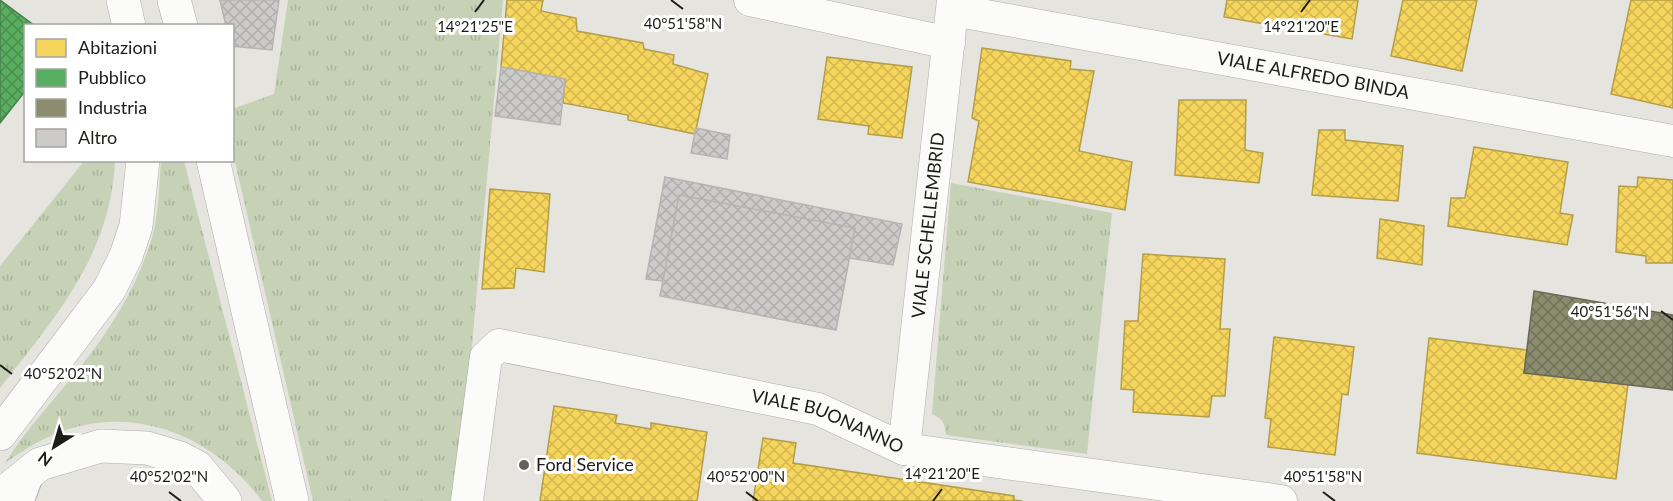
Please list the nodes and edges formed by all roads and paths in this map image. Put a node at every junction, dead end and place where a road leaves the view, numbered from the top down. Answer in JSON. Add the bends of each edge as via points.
{"nodes":[{"id":1,"x":123,"y":0,"type":"edge"},
{"id":2,"x":174,"y":0,"type":"edge"},
{"id":3,"x":750,"y":0,"type":"edge"},
{"id":4,"x":953,"y":5,"type":"edge"},
{"id":5,"x":129,"y":24,"type":"edge"},
{"id":6,"x":180,"y":24,"type":"edge"},
{"id":7,"x":949,"y":43,"type":"junction"},
{"id":8,"x":1673,"y":141,"type":"edge"},
{"id":9,"x":143,"y":162,"type":"edge"},
{"id":10,"x":213,"y":162,"type":"edge"},
{"id":11,"x":0,"y":434,"type":"edge"},
{"id":12,"x":904,"y":449,"type":"junction"},
{"id":13,"x":40,"y":464,"type":"junction"},
{"id":14,"x":1172,"y":494,"type":"edge"},
{"id":15,"x":0,"y":496,"type":"edge"},
{"id":16,"x":26,"y":501,"type":"edge"},
{"id":17,"x":225,"y":501,"type":"edge"},
{"id":18,"x":292,"y":501,"type":"edge"},
{"id":19,"x":467,"y":501,"type":"edge"},
{"id":20,"x":1281,"y":501,"type":"edge"}],
"edges":[{"from":1,"to":5,"type":"street"},
{"from":2,"to":6,"type":"street"},
{"from":3,"to":7,"type":"street"},
{"from":4,"to":7,"type":"street","name":"VIALE SCHELLEMBRID"},
{"from":4,"to":8,"type":"street","name":"VIALE ALFREDO BINDA"},
{"from":7,"to":12,"type":"street","name":"VIALE SCHELLEMBRID"},
{"from":9,"to":11,"type":"street","via":[[136,226],[110,290]]},
{"from":10,"to":18,"type":"street"},
{"from":12,"to":14,"type":"street","name":"VIALE BUONANNO"},
{"from":12,"to":19,"type":"street","name":"VIALE BUONANNO","via":[[818,409],[499,345],[486,357]]},
{"from":13,"to":15,"type":"street"},
{"from":13,"to":16,"type":"lane"},
{"from":13,"to":17,"type":"street","via":[[101,446],[147,448],[197,467]]},
{"from":14,"to":20,"type":"street","name":"VIALE BUONANNO"}]}
